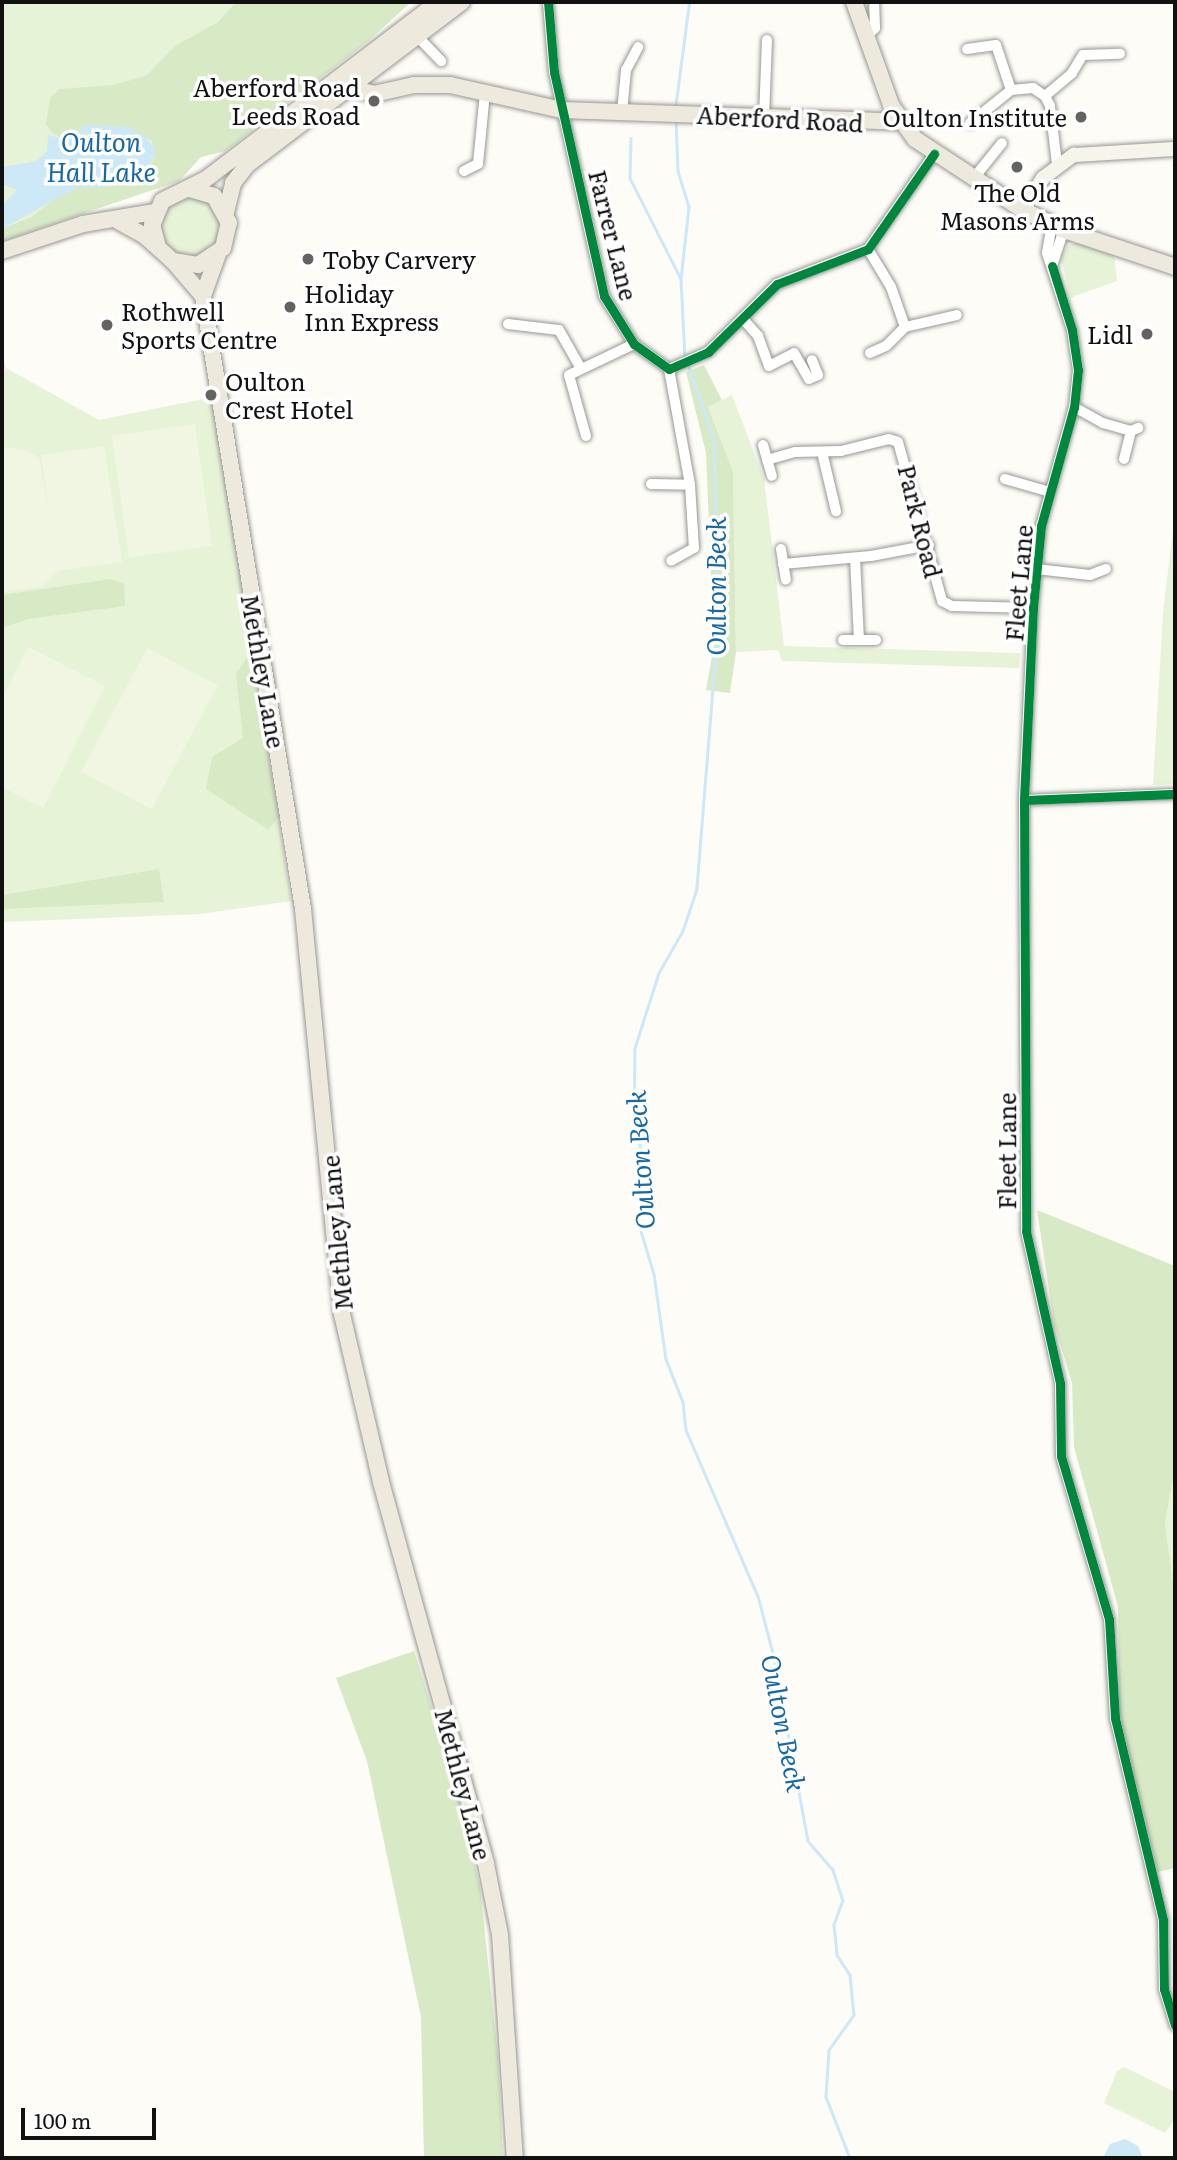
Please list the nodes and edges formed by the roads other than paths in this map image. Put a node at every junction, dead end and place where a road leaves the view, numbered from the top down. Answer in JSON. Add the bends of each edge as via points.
{"nodes":[{"id":1,"x":438,"y":2,"type":"edge"},
{"id":2,"x":461,"y":2,"type":"edge"},
{"id":3,"x":548,"y":2,"type":"edge"},
{"id":4,"x":853,"y":2,"type":"edge"},
{"id":5,"x":874,"y":2,"type":"edge"},
{"id":6,"x":417,"y":36,"type":"junction"},
{"id":7,"x":866,"y":37,"type":"junction"},
{"id":8,"x":767,"y":40,"type":"dead end"},
{"id":9,"x":638,"y":47,"type":"dead end"},
{"id":10,"x":967,"y":49,"type":"dead end"},
{"id":11,"x":1120,"y":54,"type":"dead end"},
{"id":12,"x":441,"y":61,"type":"dead end"},
{"id":13,"x":349,"y":88,"type":"junction"},
{"id":14,"x":1011,"y":90,"type":"junction"},
{"id":15,"x":485,"y":93,"type":"junction"},
{"id":16,"x":1045,"y":96,"type":"junction"},
{"id":17,"x":562,"y":110,"type":"junction"},
{"id":18,"x":622,"y":112,"type":"junction"},
{"id":19,"x":764,"y":118,"type":"junction"},
{"id":20,"x":901,"y":122,"type":"junction"},
{"id":21,"x":970,"y":123,"type":"dead end"},
{"id":22,"x":1002,"y":143,"type":"dead end"},
{"id":23,"x":1175,"y":149,"type":"edge"},
{"id":24,"x":934,"y":154,"type":"junction"},
{"id":25,"x":1057,"y":164,"type":"junction"},
{"id":26,"x":464,"y":171,"type":"dead end"},
{"id":27,"x":973,"y":179,"type":"junction"},
{"id":28,"x":189,"y":189,"type":"junction"},
{"id":29,"x":1023,"y":210,"type":"junction"},
{"id":30,"x":155,"y":212,"type":"junction"},
{"id":31,"x":226,"y":212,"type":"junction"},
{"id":32,"x":118,"y":221,"type":"junction"},
{"id":33,"x":1058,"y":227,"type":"junction"},
{"id":34,"x":158,"y":247,"type":"junction"},
{"id":35,"x":868,"y":249,"type":"junction"},
{"id":36,"x":2,"y":251,"type":"edge"},
{"id":37,"x":218,"y":254,"type":"junction"},
{"id":38,"x":173,"y":261,"type":"junction"},
{"id":39,"x":1175,"y":267,"type":"edge"},
{"id":40,"x":203,"y":296,"type":"junction"},
{"id":41,"x":957,"y":315,"type":"dead end"},
{"id":42,"x":742,"y":318,"type":"junction"},
{"id":43,"x":508,"y":324,"type":"dead end"},
{"id":44,"x":905,"y":327,"type":"junction"},
{"id":45,"x":634,"y":344,"type":"junction"},
{"id":46,"x":870,"y":353,"type":"dead end"},
{"id":47,"x":811,"y":360,"type":"dead end"},
{"id":48,"x":580,"y":367,"type":"junction"},
{"id":49,"x":669,"y":369,"type":"junction"},
{"id":50,"x":1074,"y":407,"type":"junction"},
{"id":51,"x":586,"y":436,"type":"dead end"},
{"id":52,"x":763,"y":444,"type":"dead end"},
{"id":53,"x":822,"y":452,"type":"junction"},
{"id":54,"x":1124,"y":459,"type":"dead end"},
{"id":55,"x":767,"y":460,"type":"junction"},
{"id":56,"x":772,"y":475,"type":"dead end"},
{"id":57,"x":1005,"y":479,"type":"dead end"},
{"id":58,"x":651,"y":484,"type":"dead end"},
{"id":59,"x":690,"y":485,"type":"junction"},
{"id":60,"x":1050,"y":492,"type":"junction"},
{"id":61,"x":836,"y":512,"type":"dead end"},
{"id":62,"x":929,"y":545,"type":"junction"},
{"id":63,"x":781,"y":549,"type":"dead end"},
{"id":64,"x":855,"y":558,"type":"junction"},
{"id":65,"x":671,"y":561,"type":"dead end"},
{"id":66,"x":783,"y":564,"type":"junction"},
{"id":67,"x":1108,"y":568,"type":"dead end"},
{"id":68,"x":1036,"y":569,"type":"junction"},
{"id":69,"x":786,"y":580,"type":"dead end"},
{"id":70,"x":1033,"y":608,"type":"junction"},
{"id":71,"x":844,"y":640,"type":"dead end"},
{"id":72,"x":859,"y":640,"type":"junction"},
{"id":73,"x":876,"y":640,"type":"dead end"},
{"id":74,"x":1175,"y":794,"type":"edge"},
{"id":75,"x":1024,"y":800,"type":"junction"},
{"id":76,"x":1175,"y":2025,"type":"edge"},
{"id":77,"x":515,"y":2158,"type":"edge"}],
"edges":[{"from":1,"to":28,"type":"main road"},
{"from":2,"to":6,"type":"main road"},
{"from":3,"to":17,"type":"street","name":"Farrer Lane","via":[[547,35]]},
{"from":4,"to":7,"type":"main road"},
{"from":5,"to":7,"type":"street","via":[[875,28]]},
{"from":6,"to":12,"type":"street"},
{"from":6,"to":13,"type":"main road"},
{"from":7,"to":20,"type":"main road"},
{"from":8,"to":19,"type":"street"},
{"from":9,"to":18,"type":"street","via":[[626,70]]},
{"from":10,"to":14,"type":"street","via":[[996,46]]},
{"from":11,"to":16,"type":"street","via":[[1083,55],[1072,73]]},
{"from":13,"to":15,"type":"main road","name":"Aberford Road","via":[[374,94],[414,85],[450,85]]},
{"from":13,"to":31,"type":"main road","via":[[247,165],[233,183]]},
{"from":14,"to":16,"type":"street","via":[[1020,86]]},
{"from":14,"to":21,"type":"street"},
{"from":15,"to":17,"type":"main road","name":"Aberford Road"},
{"from":15,"to":26,"type":"street","via":[[478,164]]},
{"from":16,"to":25,"type":"street"},
{"from":17,"to":18,"type":"main road","name":"Aberford Road"},
{"from":17,"to":45,"type":"street","name":"Farrer Lane","via":[[604,296]]},
{"from":18,"to":19,"type":"main road","name":"Aberford Road"},
{"from":19,"to":20,"type":"main road","name":"Aberford Road"},
{"from":20,"to":24,"type":"main road"},
{"from":22,"to":27,"type":"street"},
{"from":23,"to":25,"type":"street","via":[[1074,155]]},
{"from":24,"to":27,"type":"main road"},
{"from":24,"to":35,"type":"street"},
{"from":25,"to":29,"type":"street"},
{"from":27,"to":29,"type":"main road"},
{"from":28,"to":30,"type":"main road","via":[[171,194]]},
{"from":28,"to":31,"type":"main road","via":[[214,196]]},
{"from":29,"to":33,"type":"main road"},
{"from":30,"to":32,"type":"main road"},
{"from":30,"to":34,"type":"main road","via":[[153,234]]},
{"from":31,"to":37,"type":"main road","via":[[229,232]]},
{"from":32,"to":34,"type":"main road"},
{"from":32,"to":36,"type":"main road","via":[[83,224]]},
{"from":33,"to":39,"type":"main road"},
{"from":33,"to":50,"type":"street","name":"Fleet Lane","via":[[1046,244],[1076,349]]},
{"from":34,"to":38,"type":"main road"},
{"from":35,"to":42,"type":"street","via":[[784,280]]},
{"from":35,"to":44,"type":"street","via":[[891,287]]},
{"from":37,"to":38,"type":"main road","via":[[198,265]]},
{"from":37,"to":40,"type":"main road","name":"Methley Lane"},
{"from":38,"to":40,"type":"main road"},
{"from":40,"to":77,"type":"main road","name":"Methley Lane","via":[[303,909],[344,1324],[384,1495],[488,1876],[506,1999]]},
{"from":41,"to":44,"type":"street"},
{"from":42,"to":47,"type":"street","via":[[758,337],[769,366],[794,353],[809,379],[818,375]]},
{"from":42,"to":49,"type":"street","via":[[695,360]]},
{"from":43,"to":48,"type":"street","via":[[559,330]]},
{"from":44,"to":46,"type":"street","via":[[886,346]]},
{"from":45,"to":48,"type":"street"},
{"from":45,"to":49,"type":"street","name":"Farrer Lane"},
{"from":48,"to":51,"type":"street","via":[[570,372],[568,383]]},
{"from":49,"to":59,"type":"street"},
{"from":50,"to":54,"type":"street","via":[[1134,430]]},
{"from":50,"to":60,"type":"street","name":"Fleet Lane"},
{"from":52,"to":55,"type":"street"},
{"from":53,"to":55,"type":"street","name":"Park Road","via":[[795,452]]},
{"from":53,"to":61,"type":"street"},
{"from":53,"to":62,"type":"street","name":"Park Road","via":[[885,440],[898,442]]},
{"from":55,"to":56,"type":"street"},
{"from":57,"to":60,"type":"street"},
{"from":58,"to":59,"type":"street"},
{"from":59,"to":65,"type":"street","via":[[694,548]]},
{"from":60,"to":68,"type":"street","name":"Fleet Lane"},
{"from":62,"to":64,"type":"street"},
{"from":62,"to":70,"type":"street","name":"Park Road","via":[[939,596],[946,604]]},
{"from":63,"to":66,"type":"street"},
{"from":64,"to":66,"type":"street"},
{"from":64,"to":72,"type":"street"},
{"from":66,"to":69,"type":"street"},
{"from":67,"to":68,"type":"street","via":[[1090,575]]},
{"from":68,"to":70,"type":"street","name":"Fleet Lane"},
{"from":70,"to":75,"type":"street","name":"Fleet Lane"},
{"from":71,"to":72,"type":"street"},
{"from":72,"to":73,"type":"street"},
{"from":74,"to":75,"type":"street"},
{"from":75,"to":76,"type":"street","name":"Fleet Lane","via":[[1029,1254],[1059,1376],[1061,1456],[1110,1619],[1115,1718],[1163,1920],[1164,1989]]}]}
